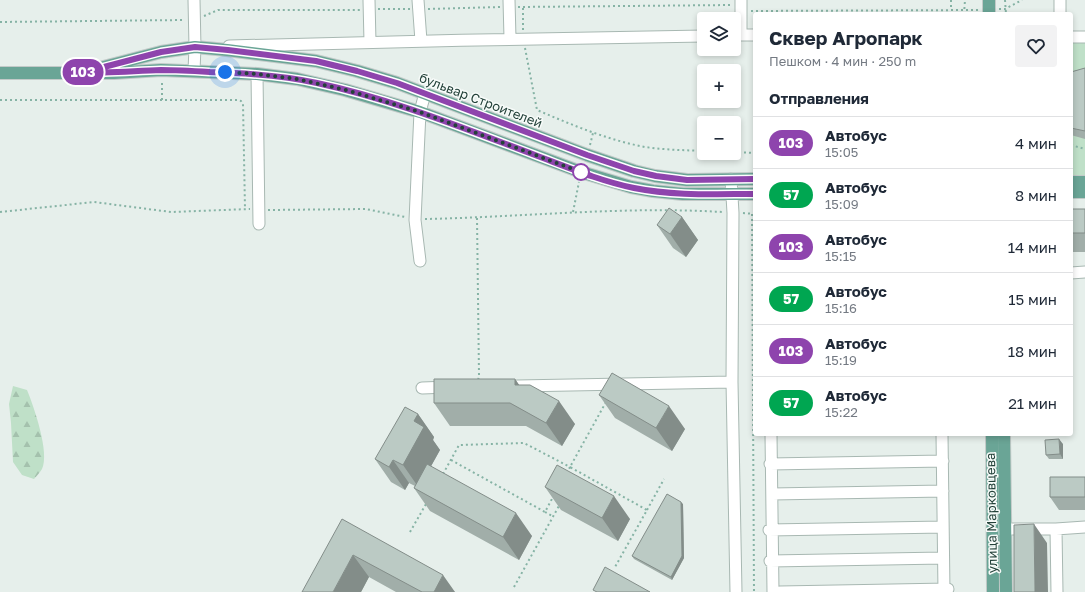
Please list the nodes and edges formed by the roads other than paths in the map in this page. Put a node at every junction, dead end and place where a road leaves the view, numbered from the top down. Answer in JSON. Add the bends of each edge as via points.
{"nodes":[{"id":1,"x":194,"y":0,"type":"edge"},
{"id":2,"x":989,"y":0,"type":"edge"},
{"id":3,"x":1060,"y":0,"type":"edge"},
{"id":4,"x":510,"y":3,"type":"edge"},
{"id":5,"x":419,"y":4,"type":"edge"},
{"id":6,"x":369,"y":5,"type":"edge"},
{"id":7,"x":989,"y":12,"type":"edge"},
{"id":8,"x":1060,"y":12,"type":"edge"},
{"id":9,"x":741,"y":35,"type":"edge"},
{"id":10,"x":753,"y":35,"type":"edge"},
{"id":11,"x":697,"y":36,"type":"edge"},
{"id":12,"x":1073,"y":37,"type":"edge"},
{"id":13,"x":1085,"y":37,"type":"edge"},
{"id":14,"x":510,"y":38,"type":"junction"},
{"id":15,"x":421,"y":41,"type":"junction"},
{"id":16,"x":370,"y":42,"type":"junction"},
{"id":17,"x":320,"y":45,"type":"junction"},
{"id":18,"x":195,"y":47,"type":"junction"},
{"id":19,"x":316,"y":61,"type":"junction"},
{"id":20,"x":194,"y":71,"type":"junction"},
{"id":21,"x":0,"y":73,"type":"edge"},
{"id":22,"x":81,"y":73,"type":"junction"},
{"id":23,"x":257,"y":74,"type":"junction"},
{"id":24,"x":425,"y":93,"type":"junction"},
{"id":25,"x":420,"y":112,"type":"junction"},
{"id":26,"x":731,"y":179,"type":"junction"},
{"id":27,"x":753,"y":179,"type":"edge"},
{"id":28,"x":1073,"y":182,"type":"edge"},
{"id":29,"x":1085,"y":182,"type":"edge"},
{"id":30,"x":1073,"y":192,"type":"edge"},
{"id":31,"x":1085,"y":192,"type":"edge"},
{"id":32,"x":732,"y":194,"type":"junction"},
{"id":33,"x":753,"y":194,"type":"edge"},
{"id":34,"x":259,"y":224,"type":"dead end"},
{"id":35,"x":420,"y":261,"type":"dead end"},
{"id":36,"x":1085,"y":272,"type":"edge"},
{"id":37,"x":1073,"y":273,"type":"edge"},
{"id":38,"x":732,"y":382,"type":"junction"},
{"id":39,"x":476,"y":386,"type":"edge"},
{"id":40,"x":507,"y":386,"type":"edge"},
{"id":41,"x":422,"y":388,"type":"dead end"},
{"id":42,"x":771,"y":436,"type":"edge"},
{"id":43,"x":942,"y":436,"type":"edge"},
{"id":44,"x":992,"y":436,"type":"edge"},
{"id":45,"x":1004,"y":436,"type":"edge"},
{"id":46,"x":943,"y":461,"type":"junction"},
{"id":47,"x":771,"y":464,"type":"junction"},
{"id":48,"x":943,"y":491,"type":"junction"},
{"id":49,"x":772,"y":494,"type":"junction"},
{"id":50,"x":1085,"y":527,"type":"edge"},
{"id":51,"x":943,"y":528,"type":"junction"},
{"id":52,"x":1005,"y":529,"type":"junction"},
{"id":53,"x":1056,"y":529,"type":"junction"},
{"id":54,"x":771,"y":530,"type":"junction"},
{"id":55,"x":992,"y":530,"type":"junction"},
{"id":56,"x":943,"y":558,"type":"junction"},
{"id":57,"x":771,"y":561,"type":"junction"},
{"id":58,"x":945,"y":590,"type":"edge"},
{"id":59,"x":736,"y":592,"type":"edge"},
{"id":60,"x":773,"y":592,"type":"edge"},
{"id":61,"x":780,"y":592,"type":"edge"},
{"id":62,"x":993,"y":592,"type":"edge"},
{"id":63,"x":1006,"y":592,"type":"edge"},
{"id":64,"x":1057,"y":592,"type":"edge"}],
"edges":[{"from":1,"to":18,"type":"street"},
{"from":2,"to":7,"type":"main road"},
{"from":3,"to":8,"type":"street"},
{"from":4,"to":14,"type":"street"},
{"from":5,"to":15,"type":"street"},
{"from":6,"to":16,"type":"street"},
{"from":9,"to":10,"type":"street"},
{"from":11,"to":14,"type":"street","name":"бульвар Строителей"},
{"from":12,"to":13,"type":"street"},
{"from":14,"to":15,"type":"street","name":"бульвар Строителей"},
{"from":15,"to":16,"type":"street","name":"бульвар Строителей"},
{"from":16,"to":17,"type":"street","name":"бульвар Строителей"},
{"from":17,"to":18,"type":"street","name":"бульвар Строителей"},
{"from":17,"to":19,"type":"street"},
{"from":18,"to":19,"type":"main road","name":"бульвар Строителей"},
{"from":18,"to":20,"type":"street"},
{"from":18,"to":22,"type":"main road","name":"бульвар Строителей","via":[[161,52]]},
{"from":19,"to":24,"type":"main road","name":"бульвар Строителей"},
{"from":20,"to":22,"type":"main road","name":"бульвар Строителей"},
{"from":20,"to":23,"type":"main road","name":"бульвар Строителей"},
{"from":21,"to":22,"type":"main road","name":"бульвар Строителей"},
{"from":23,"to":25,"type":"main road","name":"бульвар Строителей","via":[[317,83]]},
{"from":23,"to":34,"type":"street"},
{"from":24,"to":25,"type":"street"},
{"from":24,"to":26,"type":"main road","name":"бульвар Строителей","via":[[634,171],[687,180]]},
{"from":25,"to":32,"type":"main road","name":"бульвар Строителей","via":[[581,172],[631,187],[683,194]]},
{"from":25,"to":35,"type":"street","via":[[414,220]]},
{"from":26,"to":27,"type":"main road","name":"бульвар Строителей"},
{"from":26,"to":32,"type":"street"},
{"from":28,"to":29,"type":"main road"},
{"from":30,"to":31,"type":"main road"},
{"from":32,"to":33,"type":"main road","name":"бульвар Строителей"},
{"from":32,"to":38,"type":"street"},
{"from":36,"to":37,"type":"street"},
{"from":38,"to":40,"type":"street"},
{"from":38,"to":59,"type":"street"},
{"from":39,"to":41,"type":"street"},
{"from":42,"to":47,"type":"street"},
{"from":43,"to":46,"type":"street"},
{"from":44,"to":55,"type":"main road","name":"улица Марковцева"},
{"from":45,"to":52,"type":"main road","name":"улица Марковцева"},
{"from":46,"to":47,"type":"street"},
{"from":46,"to":48,"type":"street"},
{"from":47,"to":49,"type":"street"},
{"from":48,"to":49,"type":"street"},
{"from":48,"to":51,"type":"street"},
{"from":49,"to":54,"type":"street"},
{"from":50,"to":53,"type":"street"},
{"from":51,"to":54,"type":"street"},
{"from":51,"to":56,"type":"street"},
{"from":52,"to":53,"type":"street"},
{"from":52,"to":55,"type":"street"},
{"from":52,"to":63,"type":"main road","name":"улица Марковцева"},
{"from":53,"to":64,"type":"street"},
{"from":54,"to":57,"type":"street"},
{"from":55,"to":62,"type":"main road","name":"улица Марковцева"},
{"from":56,"to":57,"type":"street"},
{"from":56,"to":58,"type":"street"},
{"from":57,"to":60,"type":"street"},
{"from":58,"to":61,"type":"street"}]}
